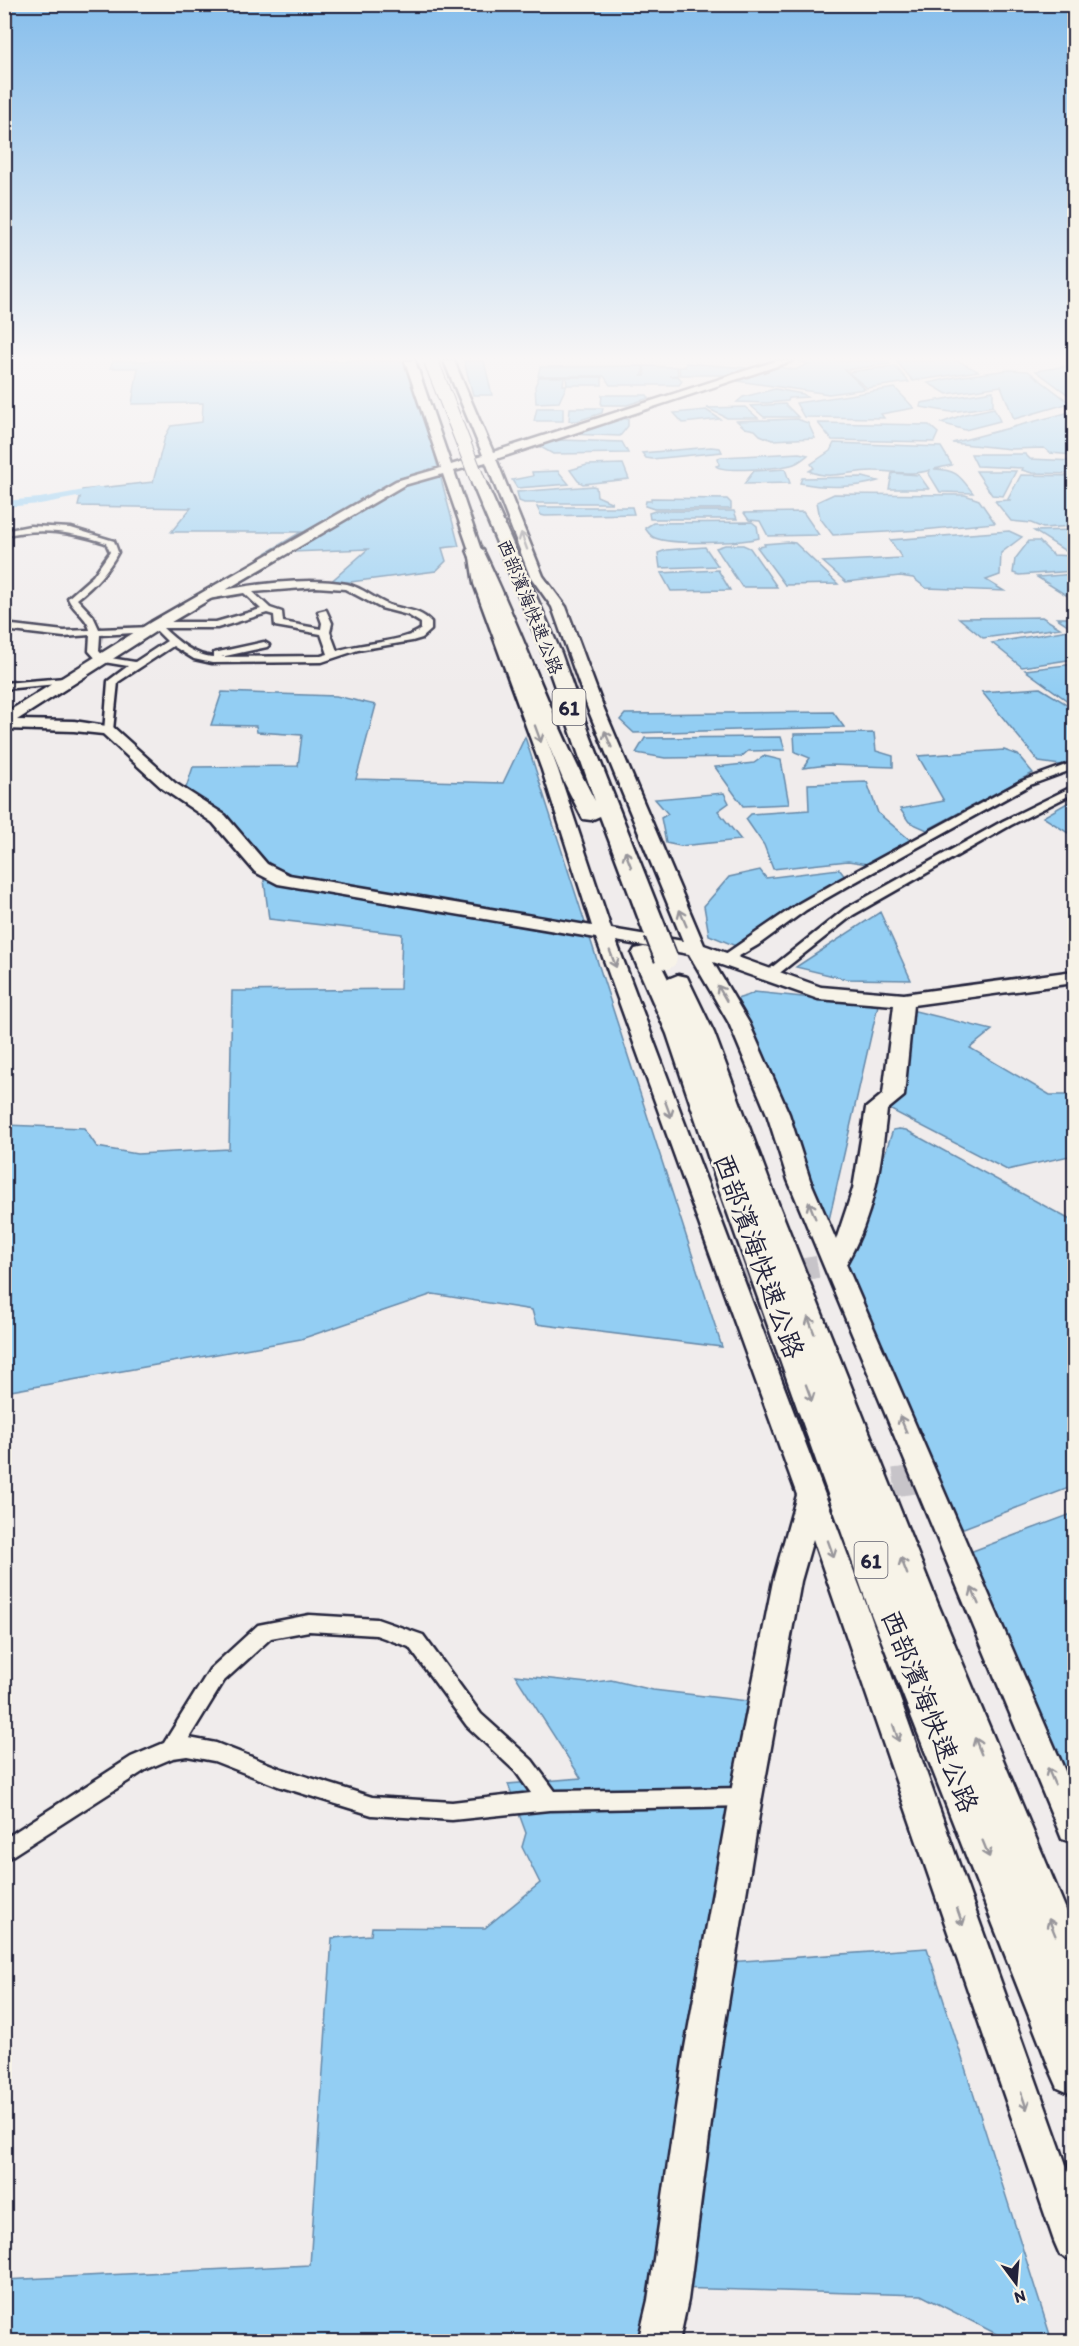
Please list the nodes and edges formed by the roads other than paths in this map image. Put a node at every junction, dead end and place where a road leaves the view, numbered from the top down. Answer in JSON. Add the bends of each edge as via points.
{"nodes":[{"id":1,"x":441,"y":470,"type":"edge"},
{"id":2,"x":447,"y":470,"type":"edge"},
{"id":3,"x":467,"y":470,"type":"edge"},
{"id":4,"x":468,"y":470,"type":"edge"},
{"id":5,"x":495,"y":470,"type":"edge"},
{"id":6,"x":472,"y":483,"type":"junction"},
{"id":7,"x":4,"y":534,"type":"edge"},
{"id":8,"x":475,"y":550,"type":"junction"},
{"id":9,"x":537,"y":576,"type":"junction"},
{"id":10,"x":246,"y":590,"type":"junction"},
{"id":11,"x":208,"y":596,"type":"junction"},
{"id":12,"x":267,"y":610,"type":"junction"},
{"id":13,"x":323,"y":612,"type":"dead end"},
{"id":14,"x":230,"y":621,"type":"junction"},
{"id":15,"x":255,"y":626,"type":"dead end"},
{"id":16,"x":4,"y":627,"type":"edge"},
{"id":17,"x":153,"y":627,"type":"junction"},
{"id":18,"x":95,"y":631,"type":"junction"},
{"id":19,"x":326,"y":632,"type":"junction"},
{"id":20,"x":175,"y":640,"type":"junction"},
{"id":21,"x":264,"y":645,"type":"dead end"},
{"id":22,"x":334,"y":656,"type":"junction"},
{"id":23,"x":101,"y":659,"type":"junction"},
{"id":24,"x":200,"y":660,"type":"junction"},
{"id":25,"x":138,"y":665,"type":"junction"},
{"id":26,"x":65,"y":681,"type":"junction"},
{"id":27,"x":4,"y":686,"type":"edge"},
{"id":28,"x":4,"y":722,"type":"edge"},
{"id":29,"x":108,"y":730,"type":"junction"},
{"id":30,"x":1074,"y":765,"type":"edge"},
{"id":31,"x":1074,"y":789,"type":"edge"},
{"id":32,"x":601,"y":814,"type":"junction"},
{"id":33,"x":604,"y":935,"type":"junction"},
{"id":34,"x":696,"y":949,"type":"junction"},
{"id":35,"x":721,"y":964,"type":"junction"},
{"id":36,"x":762,"y":974,"type":"junction"},
{"id":37,"x":1074,"y":977,"type":"edge"},
{"id":38,"x":904,"y":1000,"type":"junction"},
{"id":39,"x":692,"y":1037,"type":"junction"},
{"id":40,"x":834,"y":1264,"type":"junction"},
{"id":41,"x":811,"y":1494,"type":"junction"},
{"id":42,"x":171,"y":1749,"type":"junction"},
{"id":43,"x":746,"y":1797,"type":"junction"},
{"id":44,"x":549,"y":1801,"type":"junction"},
{"id":45,"x":1074,"y":1829,"type":"edge"},
{"id":46,"x":4,"y":1851,"type":"edge"},
{"id":47,"x":1074,"y":1981,"type":"edge"},
{"id":48,"x":1074,"y":2072,"type":"edge"},
{"id":49,"x":1074,"y":2241,"type":"edge"},
{"id":50,"x":658,"y":2342,"type":"edge"}],
"edges":[{"from":1,"to":11,"type":"street","via":[[400,483]]},
{"from":2,"to":8,"type":"street"},
{"from":3,"to":6,"type":"highway","number":"61"},
{"from":4,"to":6,"type":"highway","number":"61","bridge":true},
{"from":9,"to":5,"type":"street","one_way":true},
{"from":6,"to":32,"type":"highway","name":"西部濱海快速公路","number":"61","via":[[552,653]]},
{"from":7,"to":18,"type":"street","via":[[20,528],[37,528],[84,533],[110,541],[114,552],[108,564],[94,582],[72,598],[92,620]]},
{"from":8,"to":32,"type":"highway","via":[[568,771]]},
{"from":8,"to":33,"type":"street","one_way":true,"via":[[481,584],[550,770]]},
{"from":9,"to":32,"type":"highway","via":[[544,614],[590,734]]},
{"from":34,"to":9,"type":"street","one_way":true,"via":[[558,607]]},
{"from":10,"to":11,"type":"street"},
{"from":10,"to":12,"type":"street"},
{"from":10,"to":22,"type":"street","via":[[344,586],[386,607],[413,612],[426,622],[426,630],[419,636],[357,647]]},
{"from":11,"to":17,"type":"street"},
{"from":12,"to":14,"type":"street"},
{"from":12,"to":19,"type":"street","via":[[279,614],[279,624],[283,626]]},
{"from":13,"to":19,"type":"street"},
{"from":14,"to":15,"type":"street"},
{"from":14,"to":17,"type":"street"},
{"from":16,"to":18,"type":"street","via":[[64,634]]},
{"from":17,"to":18,"type":"street"},
{"from":17,"to":20,"type":"street"},
{"from":17,"to":23,"type":"street"},
{"from":18,"to":23,"type":"street","via":[[94,651]]},
{"from":19,"to":22,"type":"street"},
{"from":20,"to":24,"type":"street"},
{"from":20,"to":25,"type":"street"},
{"from":21,"to":24,"type":"street"},
{"from":22,"to":24,"type":"street","via":[[303,661]]},
{"from":23,"to":25,"type":"street"},
{"from":23,"to":26,"type":"street"},
{"from":25,"to":29,"type":"street","via":[[113,681]]},
{"from":26,"to":27,"type":"street"},
{"from":26,"to":28,"type":"street"},
{"from":28,"to":29,"type":"street"},
{"from":29,"to":33,"type":"street","via":[[169,786],[219,819],[261,868],[284,880]]},
{"from":30,"to":35,"type":"street","via":[[1026,783],[844,883]]},
{"from":31,"to":36,"type":"street","via":[[849,912]]},
{"from":32,"to":39,"type":"highway","name":"西部濱海快速公路","number":"61","via":[[650,944]]},
{"from":33,"to":34,"type":"street"},
{"from":33,"to":41,"type":"street","one_way":true},
{"from":34,"to":35,"type":"street"},
{"from":35,"to":36,"type":"street"},
{"from":40,"to":35,"type":"street","one_way":true,"via":[[799,1180],[778,1114],[734,1014]]},
{"from":36,"to":38,"type":"street","via":[[818,993]]},
{"from":37,"to":38,"type":"street"},
{"from":38,"to":40,"type":"street","via":[[893,1096],[878,1108],[859,1215]]},
{"from":47,"to":39,"type":"highway","name":"西部濱海快速公路","number":"61","one_way":true,"via":[[918,1602],[756,1183]]},
{"from":39,"to":48,"type":"highway","name":"西部濱海快速公路","number":"61","one_way":true,"via":[[731,1183],[887,1605]]},
{"from":45,"to":40,"type":"street","one_way":true},
{"from":41,"to":43,"type":"street","via":[[787,1581]]},
{"from":41,"to":49,"type":"street","one_way":true},
{"from":42,"to":44,"type":"street","via":[[187,1747],[216,1752],[278,1777],[372,1806],[452,1811]]},
{"from":42,"to":44,"type":"street","via":[[217,1675],[265,1631],[309,1623],[377,1627],[416,1641],[474,1720],[524,1766]]},
{"from":42,"to":46,"type":"street","via":[[102,1785]]},
{"from":43,"to":44,"type":"street"},
{"from":43,"to":50,"type":"street","via":[[702,2053],[669,2300]]}]}
